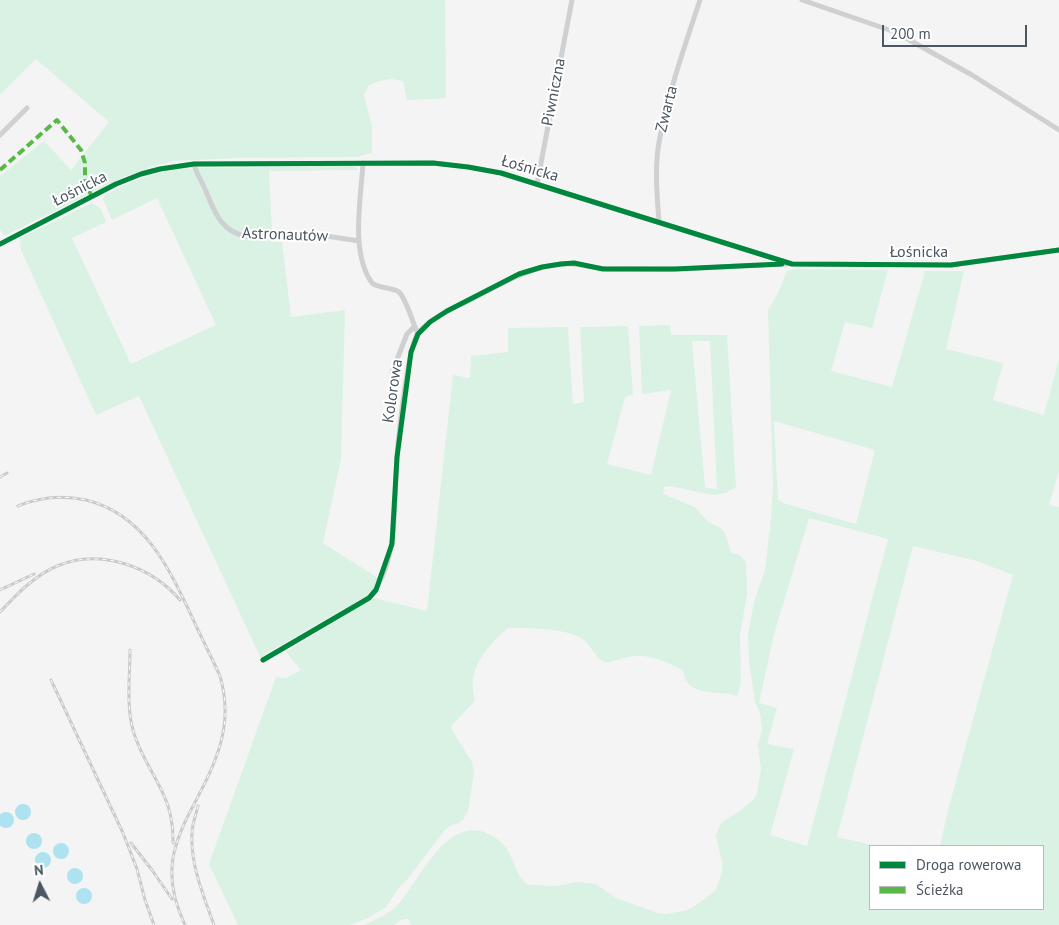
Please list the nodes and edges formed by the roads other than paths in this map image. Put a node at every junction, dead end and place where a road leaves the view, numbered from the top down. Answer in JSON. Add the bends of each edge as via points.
{"nodes":[{"id":1,"x":572,"y":0,"type":"edge"},
{"id":2,"x":700,"y":0,"type":"edge"},
{"id":3,"x":802,"y":0,"type":"edge"},
{"id":4,"x":27,"y":108,"type":"dead end"},
{"id":5,"x":1059,"y":130,"type":"edge"},
{"id":6,"x":0,"y":134,"type":"edge"},
{"id":7,"x":363,"y":163,"type":"junction"},
{"id":8,"x":194,"y":164,"type":"junction"},
{"id":9,"x":537,"y":184,"type":"junction"},
{"id":10,"x":659,"y":222,"type":"junction"},
{"id":11,"x":359,"y":241,"type":"junction"},
{"id":12,"x":0,"y":244,"type":"edge"},
{"id":13,"x":1059,"y":250,"type":"edge"},
{"id":14,"x":792,"y":264,"type":"junction"},
{"id":15,"x":414,"y":327,"type":"junction"},
{"id":16,"x":418,"y":334,"type":"junction"},
{"id":17,"x":392,"y":372,"type":"dead end"},
{"id":18,"x":263,"y":660,"type":"dead end"}],
"edges":[{"from":1,"to":9,"type":"street","name":"Piwniczna"},
{"from":2,"to":10,"type":"street","name":"Zwarta","via":[[659,138]]},
{"from":3,"to":5,"type":"street","via":[[895,32],[972,75]]},
{"from":4,"to":6,"type":"street"},
{"from":7,"to":8,"type":"street","name":"Łośnicka"},
{"from":7,"to":9,"type":"street","name":"Łośnicka","via":[[457,165]]},
{"from":7,"to":11,"type":"street"},
{"from":8,"to":11,"type":"street","name":"Astronautów","via":[[216,216],[237,234],[307,233]]},
{"from":8,"to":12,"type":"street","name":"Łośnicka","via":[[160,169],[125,181]]},
{"from":9,"to":10,"type":"street","name":"Łośnicka"},
{"from":10,"to":14,"type":"street","name":"Łośnicka"},
{"from":11,"to":15,"type":"street","via":[[370,280],[376,286],[401,294]]},
{"from":13,"to":14,"type":"street","name":"Łośnicka","via":[[951,265]]},
{"from":14,"to":16,"type":"street","via":[[603,269],[574,263],[542,267],[519,274],[447,311]]},
{"from":15,"to":16,"type":"street"},
{"from":15,"to":17,"type":"street","via":[[407,334]]},
{"from":16,"to":18,"type":"street","name":"Kolorowa","via":[[411,352],[397,457],[392,544],[376,590],[369,598]]}]}
